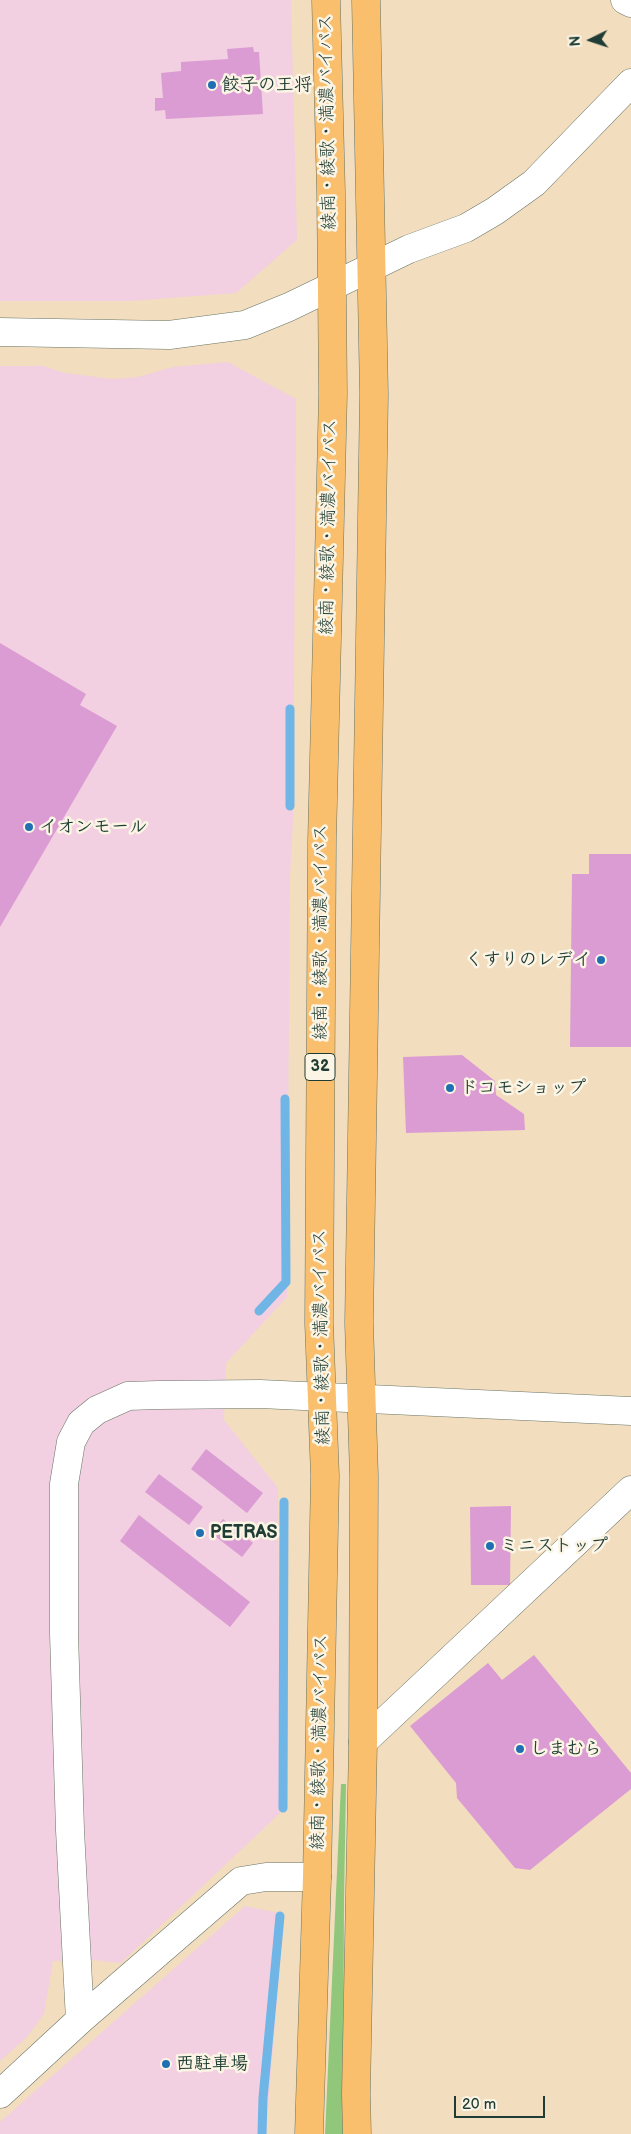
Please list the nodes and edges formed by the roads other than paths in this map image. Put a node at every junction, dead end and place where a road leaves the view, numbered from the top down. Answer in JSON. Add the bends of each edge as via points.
{"nodes":[{"id":1,"x":326,"y":0,"type":"edge"},
{"id":2,"x":366,"y":0,"type":"edge"},
{"id":3,"x":625,"y":0,"type":"edge"},
{"id":4,"x":631,"y":3,"type":"edge"},
{"id":5,"x":631,"y":83,"type":"edge"},
{"id":6,"x":371,"y":267,"type":"junction"},
{"id":7,"x":332,"y":286,"type":"junction"},
{"id":8,"x":0,"y":332,"type":"edge"},
{"id":9,"x":322,"y":1396,"type":"junction"},
{"id":10,"x":362,"y":1398,"type":"junction"},
{"id":11,"x":631,"y":1411,"type":"edge"},
{"id":12,"x":631,"y":1490,"type":"edge"},
{"id":13,"x":363,"y":1742,"type":"junction"},
{"id":14,"x":317,"y":1877,"type":"junction"},
{"id":15,"x":80,"y":2020,"type":"junction"},
{"id":16,"x":0,"y":2094,"type":"edge"},
{"id":17,"x":309,"y":2134,"type":"edge"},
{"id":18,"x":357,"y":2134,"type":"edge"}],
"edges":[{"from":1,"to":7,"type":"highway","name":"綾南・綾歌・満濃バイパス","number":"32"},
{"from":2,"to":6,"type":"highway"},
{"from":3,"to":4,"type":"street"},
{"from":5,"to":6,"type":"street","via":[[534,183],[495,212],[466,228],[409,248]]},
{"from":6,"to":7,"type":"street"},
{"from":6,"to":10,"type":"highway","via":[[374,394],[359,1324]]},
{"from":7,"to":8,"type":"street","via":[[245,325],[222,330],[168,335]]},
{"from":7,"to":9,"type":"highway","name":"綾南・綾歌・満濃バイパス","number":"32","via":[[333,394],[322,840],[319,1323]]},
{"from":9,"to":10,"type":"street"},
{"from":9,"to":14,"type":"highway","name":"綾南・綾歌・満濃バイパス","number":"32","via":[[325,1476]]},
{"from":9,"to":15,"type":"street","via":[[128,1396],[97,1410],[82,1423],[71,1442],[64,1484],[64,1634]]},
{"from":10,"to":11,"type":"street"},
{"from":10,"to":13,"type":"highway"},
{"from":12,"to":13,"type":"street"},
{"from":13,"to":18,"type":"highway"},
{"from":14,"to":15,"type":"street","via":[[266,1877],[241,1881]]},
{"from":14,"to":17,"type":"highway","name":"綾南・綾歌・満濃バイパス","number":"32"},
{"from":15,"to":16,"type":"street"}]}
